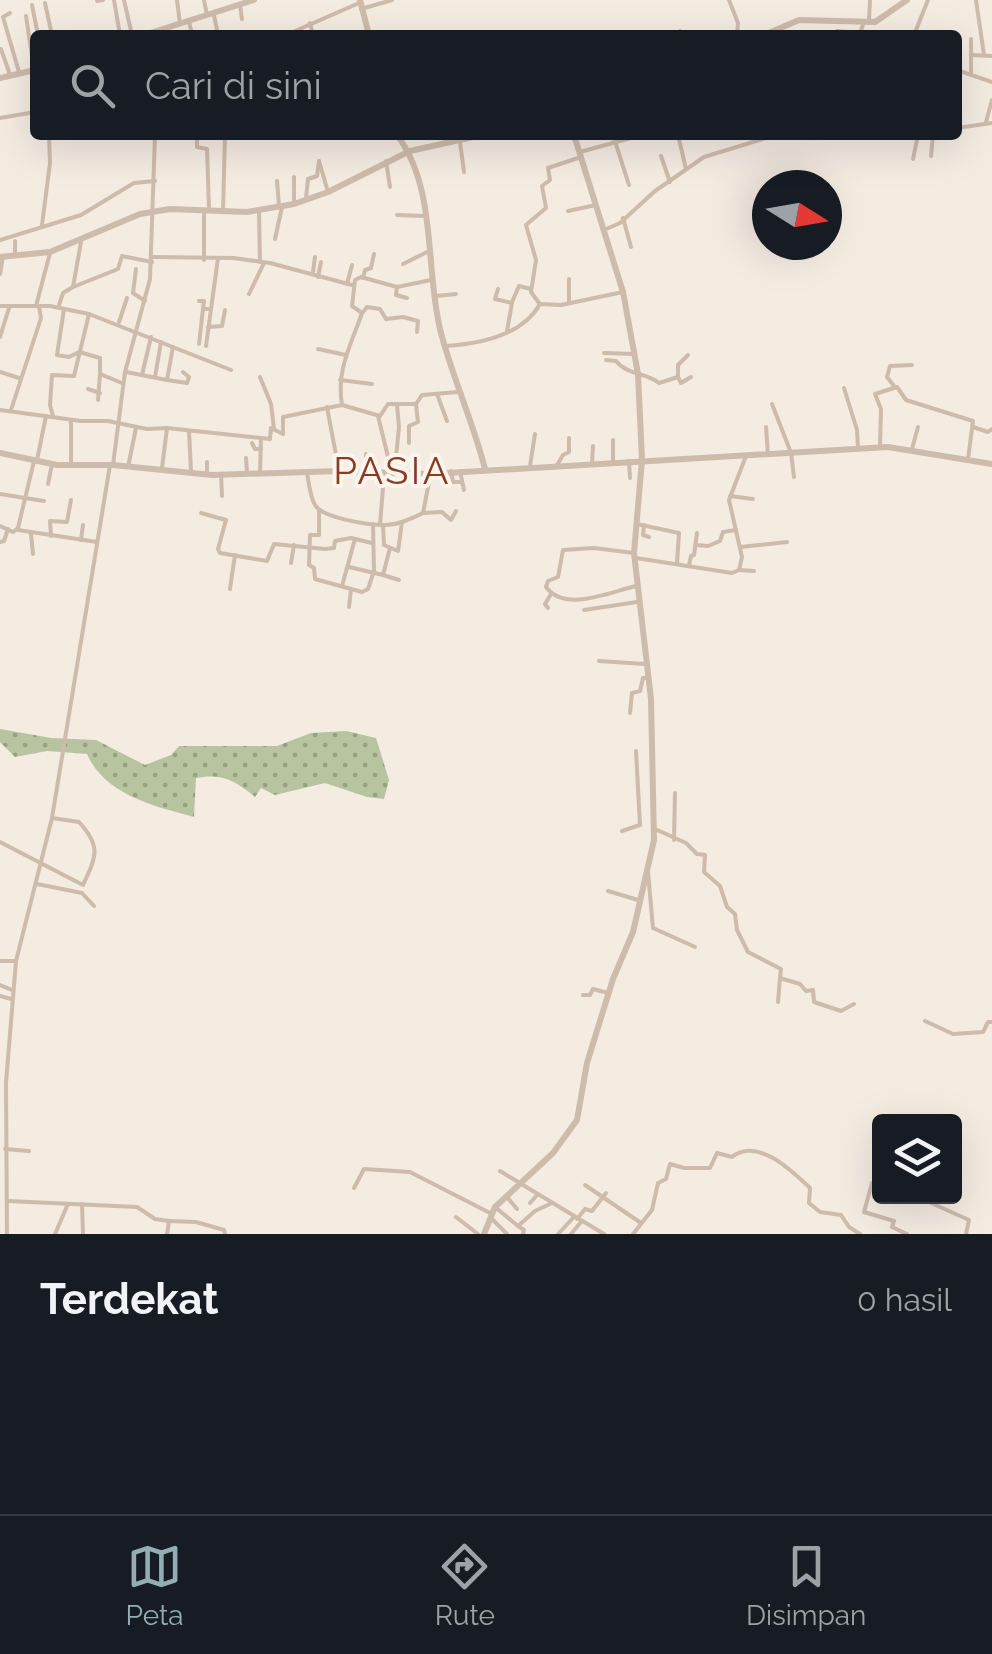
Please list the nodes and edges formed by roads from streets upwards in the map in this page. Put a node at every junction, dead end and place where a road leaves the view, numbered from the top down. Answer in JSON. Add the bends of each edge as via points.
{"nodes":[{"id":1,"x":114,"y":0,"type":"edge"},
{"id":2,"x":124,"y":0,"type":"edge"},
{"id":3,"x":177,"y":0,"type":"edge"},
{"id":4,"x":204,"y":0,"type":"edge"},
{"id":5,"x":253,"y":0,"type":"edge"},
{"id":6,"x":392,"y":0,"type":"edge"},
{"id":7,"x":729,"y":0,"type":"edge"},
{"id":8,"x":870,"y":0,"type":"edge"},
{"id":9,"x":907,"y":0,"type":"edge"},
{"id":10,"x":928,"y":0,"type":"edge"},
{"id":11,"x":976,"y":0,"type":"edge"},
{"id":12,"x":45,"y":3,"type":"dead end"},
{"id":13,"x":360,"y":4,"type":"edge"},
{"id":14,"x":32,"y":5,"type":"dead end"},
{"id":15,"x":240,"y":5,"type":"junction"},
{"id":16,"x":10,"y":13,"type":"dead end"},
{"id":17,"x":210,"y":14,"type":"junction"},
{"id":18,"x":26,"y":16,"type":"dead end"},
{"id":19,"x":242,"y":20,"type":"dead end"},
{"id":20,"x":189,"y":21,"type":"junction"},
{"id":21,"x":869,"y":22,"type":"junction"},
{"id":22,"x":180,"y":24,"type":"junction"},
{"id":23,"x":310,"y":24,"type":"junction"},
{"id":24,"x":40,"y":30,"type":"edge"},
{"id":25,"x":51,"y":30,"type":"edge"},
{"id":26,"x":119,"y":30,"type":"edge"},
{"id":27,"x":131,"y":30,"type":"edge"},
{"id":28,"x":165,"y":30,"type":"edge"},
{"id":29,"x":191,"y":30,"type":"edge"},
{"id":30,"x":216,"y":30,"type":"edge"},
{"id":31,"x":297,"y":30,"type":"edge"},
{"id":32,"x":312,"y":30,"type":"edge"},
{"id":33,"x":368,"y":30,"type":"edge"},
{"id":34,"x":737,"y":30,"type":"edge"},
{"id":35,"x":785,"y":30,"type":"edge"},
{"id":36,"x":862,"y":30,"type":"edge"},
{"id":37,"x":872,"y":30,"type":"edge"},
{"id":38,"x":916,"y":30,"type":"edge"},
{"id":39,"x":30,"y":40,"type":"edge"},
{"id":40,"x":971,"y":40,"type":"dead end"},
{"id":41,"x":1,"y":48,"type":"edge"},
{"id":42,"x":971,"y":55,"type":"junction"},
{"id":43,"x":984,"y":56,"type":"junction"},
{"id":44,"x":992,"y":56,"type":"edge"},
{"id":45,"x":30,"y":71,"type":"edge"},
{"id":46,"x":962,"y":73,"type":"edge"},
{"id":47,"x":14,"y":74,"type":"junction"},
{"id":48,"x":970,"y":76,"type":"junction"},
{"id":49,"x":0,"y":78,"type":"edge"},
{"id":50,"x":992,"y":82,"type":"edge"},
{"id":51,"x":992,"y":100,"type":"edge"},
{"id":52,"x":30,"y":113,"type":"edge"},
{"id":53,"x":0,"y":118,"type":"edge"},
{"id":54,"x":989,"y":122,"type":"edge"},
{"id":55,"x":962,"y":127,"type":"edge"},
{"id":56,"x":49,"y":140,"type":"edge"},
{"id":57,"x":156,"y":140,"type":"edge"},
{"id":58,"x":197,"y":140,"type":"edge"},
{"id":59,"x":224,"y":140,"type":"edge"},
{"id":60,"x":401,"y":140,"type":"edge"},
{"id":61,"x":454,"y":140,"type":"edge"},
{"id":62,"x":462,"y":140,"type":"edge"},
{"id":63,"x":578,"y":140,"type":"edge"},
{"id":64,"x":622,"y":140,"type":"edge"},
{"id":65,"x":679,"y":140,"type":"edge"},
{"id":66,"x":734,"y":140,"type":"edge"},
{"id":67,"x":750,"y":140,"type":"edge"},
{"id":68,"x":917,"y":140,"type":"edge"},
{"id":69,"x":933,"y":140,"type":"edge"},
{"id":70,"x":614,"y":142,"type":"junction"},
{"id":71,"x":736,"y":145,"type":"junction"},
{"id":72,"x":410,"y":151,"type":"junction"},
{"id":73,"x":580,"y":154,"type":"junction"},
{"id":74,"x":660,"y":156,"type":"dead end"},
{"id":75,"x":931,"y":156,"type":"dead end"},
{"id":76,"x":913,"y":160,"type":"dead end"},
{"id":77,"x":386,"y":161,"type":"junction"},
{"id":78,"x":687,"y":171,"type":"junction"},
{"id":79,"x":464,"y":172,"type":"dead end"},
{"id":80,"x":294,"y":177,"type":"dead end"},
{"id":81,"x":155,"y":181,"type":"junction"},
{"id":82,"x":277,"y":181,"type":"dead end"},
{"id":83,"x":670,"y":182,"type":"junction"},
{"id":84,"x":629,"y":185,"type":"dead end"},
{"id":85,"x":390,"y":187,"type":"dead end"},
{"id":86,"x":328,"y":192,"type":"junction"},
{"id":87,"x":306,"y":200,"type":"junction"},
{"id":88,"x":294,"y":204,"type":"junction"},
{"id":89,"x":596,"y":205,"type":"junction"},
{"id":90,"x":281,"y":207,"type":"junction"},
{"id":91,"x":207,"y":209,"type":"junction"},
{"id":92,"x":568,"y":211,"type":"dead end"},
{"id":93,"x":223,"y":212,"type":"junction"},
{"id":94,"x":259,"y":212,"type":"junction"},
{"id":95,"x":155,"y":213,"type":"junction"},
{"id":96,"x":397,"y":215,"type":"dead end"},
{"id":97,"x":424,"y":216,"type":"junction"},
{"id":98,"x":623,"y":218,"type":"junction"},
{"id":99,"x":42,"y":225,"type":"junction"},
{"id":100,"x":604,"y":230,"type":"junction"},
{"id":101,"x":81,"y":237,"type":"junction"},
{"id":102,"x":276,"y":238,"type":"dead end"},
{"id":103,"x":0,"y":240,"type":"edge"},
{"id":104,"x":15,"y":242,"type":"dead end"},
{"id":105,"x":631,"y":247,"type":"dead end"},
{"id":106,"x":428,"y":251,"type":"junction"},
{"id":107,"x":50,"y":252,"type":"junction"},
{"id":108,"x":374,"y":254,"type":"dead end"},
{"id":109,"x":15,"y":255,"type":"junction"},
{"id":110,"x":2,"y":256,"type":"edge"},
{"id":111,"x":315,"y":257,"type":"dead end"},
{"id":112,"x":218,"y":258,"type":"junction"},
{"id":113,"x":152,"y":259,"type":"junction"},
{"id":114,"x":204,"y":260,"type":"junction"},
{"id":115,"x":262,"y":262,"type":"junction"},
{"id":116,"x":321,"y":262,"type":"dead end"},
{"id":117,"x":403,"y":264,"type":"dead end"},
{"id":118,"x":352,"y":265,"type":"dead end"},
{"id":119,"x":136,"y":269,"type":"dead end"},
{"id":120,"x":312,"y":273,"type":"junction"},
{"id":121,"x":0,"y":274,"type":"edge"},
{"id":122,"x":318,"y":278,"type":"junction"},
{"id":123,"x":363,"y":278,"type":"junction"},
{"id":124,"x":568,"y":279,"type":"dead end"},
{"id":125,"x":431,"y":280,"type":"junction"},
{"id":126,"x":350,"y":284,"type":"junction"},
{"id":127,"x":397,"y":286,"type":"junction"},
{"id":128,"x":73,"y":288,"type":"junction"},
{"id":129,"x":498,"y":289,"type":"dead end"},
{"id":130,"x":531,"y":289,"type":"junction"},
{"id":131,"x":623,"y":292,"type":"junction"},
{"id":132,"x":249,"y":294,"type":"dead end"},
{"id":133,"x":456,"y":294,"type":"dead end"},
{"id":134,"x":434,"y":297,"type":"junction"},
{"id":135,"x":127,"y":298,"type":"dead end"},
{"id":136,"x":407,"y":298,"type":"dead end"},
{"id":137,"x":145,"y":301,"type":"junction"},
{"id":138,"x":199,"y":301,"type":"dead end"},
{"id":139,"x":569,"y":302,"type":"junction"},
{"id":140,"x":512,"y":304,"type":"junction"},
{"id":141,"x":540,"y":304,"type":"junction"},
{"id":142,"x":0,"y":306,"type":"edge"},
{"id":143,"x":10,"y":306,"type":"junction"},
{"id":144,"x":38,"y":306,"type":"junction"},
{"id":145,"x":62,"y":308,"type":"junction"},
{"id":146,"x":206,"y":309,"type":"junction"},
{"id":147,"x":225,"y":310,"type":"dead end"},
{"id":148,"x":362,"y":313,"type":"junction"},
{"id":149,"x":89,"y":314,"type":"junction"},
{"id":150,"x":119,"y":323,"type":"junction"},
{"id":151,"x":208,"y":327,"type":"junction"},
{"id":152,"x":134,"y":329,"type":"junction"},
{"id":153,"x":418,"y":332,"type":"dead end"},
{"id":154,"x":507,"y":332,"type":"junction"},
{"id":155,"x":0,"y":337,"type":"edge"},
{"id":156,"x":151,"y":337,"type":"junction"},
{"id":157,"x":161,"y":342,"type":"junction"},
{"id":158,"x":445,"y":346,"type":"junction"},
{"id":159,"x":173,"y":348,"type":"junction"},
{"id":160,"x":318,"y":350,"type":"dead end"},
{"id":161,"x":79,"y":352,"type":"junction"},
{"id":162,"x":604,"y":352,"type":"dead end"},
{"id":163,"x":634,"y":354,"type":"junction"},
{"id":164,"x":346,"y":355,"type":"junction"},
{"id":165,"x":688,"y":355,"type":"dead end"},
{"id":166,"x":606,"y":360,"type":"dead end"},
{"id":167,"x":912,"y":364,"type":"dead end"},
{"id":168,"x":232,"y":370,"type":"dead end"},
{"id":169,"x":0,"y":372,"type":"edge"},
{"id":170,"x":125,"y":372,"type":"junction"},
{"id":171,"x":183,"y":372,"type":"dead end"},
{"id":172,"x":100,"y":374,"type":"junction"},
{"id":173,"x":638,"y":374,"type":"junction"},
{"id":174,"x":142,"y":375,"type":"junction"},
{"id":175,"x":155,"y":377,"type":"junction"},
{"id":176,"x":260,"y":377,"type":"dead end"},
{"id":177,"x":691,"y":377,"type":"dead end"},
{"id":178,"x":19,"y":378,"type":"junction"},
{"id":179,"x":678,"y":378,"type":"junction"},
{"id":180,"x":167,"y":380,"type":"junction"},
{"id":181,"x":340,"y":380,"type":"junction"},
{"id":182,"x":123,"y":384,"type":"junction"},
{"id":183,"x":372,"y":384,"type":"dead end"},
{"id":184,"x":894,"y":386,"type":"junction"},
{"id":185,"x":844,"y":388,"type":"dead end"},
{"id":186,"x":88,"y":389,"type":"dead end"},
{"id":187,"x":458,"y":392,"type":"junction"},
{"id":188,"x":100,"y":393,"type":"junction"},
{"id":189,"x":438,"y":394,"type":"junction"},
{"id":190,"x":98,"y":400,"type":"dead end"},
{"id":191,"x":398,"y":404,"type":"junction"},
{"id":192,"x":416,"y":404,"type":"junction"},
{"id":193,"x":772,"y":404,"type":"dead end"},
{"id":194,"x":342,"y":405,"type":"junction"},
{"id":195,"x":327,"y":406,"type":"junction"},
{"id":196,"x":0,"y":410,"type":"edge"},
{"id":197,"x":11,"y":410,"type":"junction"},
{"id":198,"x":378,"y":416,"type":"junction"},
{"id":199,"x":49,"y":417,"type":"junction"},
{"id":200,"x":71,"y":420,"type":"junction"},
{"id":201,"x":447,"y":421,"type":"dead end"},
{"id":202,"x":119,"y":424,"type":"junction"},
{"id":203,"x":766,"y":426,"type":"dead end"},
{"id":204,"x":918,"y":427,"type":"dead end"},
{"id":205,"x":973,"y":427,"type":"junction"},
{"id":206,"x":136,"y":428,"type":"junction"},
{"id":207,"x":167,"y":428,"type":"junction"},
{"id":208,"x":274,"y":428,"type":"junction"},
{"id":209,"x":992,"y":429,"type":"edge"},
{"id":210,"x":189,"y":432,"type":"junction"},
{"id":211,"x":535,"y":434,"type":"dead end"},
{"id":212,"x":260,"y":438,"type":"junction"},
{"id":213,"x":568,"y":438,"type":"dead end"},
{"id":214,"x":613,"y":440,"type":"dead end"},
{"id":215,"x":252,"y":443,"type":"dead end"},
{"id":216,"x":409,"y":443,"type":"dead end"},
{"id":217,"x":594,"y":446,"type":"dead end"},
{"id":218,"x":880,"y":447,"type":"junction"},
{"id":219,"x":261,"y":448,"type":"junction"},
{"id":220,"x":858,"y":448,"type":"junction"},
{"id":221,"x":912,"y":449,"type":"junction"},
{"id":222,"x":790,"y":453,"type":"junction"},
{"id":223,"x":0,"y":454,"type":"edge"},
{"id":224,"x":366,"y":454,"type":"dead end"},
{"id":225,"x":768,"y":454,"type":"junction"},
{"id":226,"x":746,"y":456,"type":"junction"},
{"id":227,"x":246,"y":458,"type":"dead end"},
{"id":228,"x":388,"y":460,"type":"junction"},
{"id":229,"x":642,"y":460,"type":"junction"},
{"id":230,"x":36,"y":461,"type":"junction"},
{"id":231,"x":629,"y":461,"type":"junction"},
{"id":232,"x":968,"y":461,"type":"junction"},
{"id":233,"x":207,"y":462,"type":"dead end"},
{"id":234,"x":592,"y":462,"type":"junction"},
{"id":235,"x":613,"y":462,"type":"junction"},
{"id":236,"x":52,"y":464,"type":"junction"},
{"id":237,"x":71,"y":464,"type":"junction"},
{"id":238,"x":992,"y":464,"type":"edge"},
{"id":239,"x":112,"y":465,"type":"junction"},
{"id":240,"x":558,"y":465,"type":"junction"},
{"id":241,"x":530,"y":466,"type":"junction"},
{"id":242,"x":128,"y":467,"type":"junction"},
{"id":243,"x":485,"y":469,"type":"junction"},
{"id":244,"x":162,"y":471,"type":"junction"},
{"id":245,"x":339,"y":471,"type":"junction"},
{"id":246,"x":456,"y":471,"type":"junction"},
{"id":247,"x":367,"y":472,"type":"junction"},
{"id":248,"x":191,"y":473,"type":"junction"},
{"id":249,"x":260,"y":473,"type":"junction"},
{"id":250,"x":307,"y":473,"type":"junction"},
{"id":251,"x":388,"y":473,"type":"junction"},
{"id":252,"x":207,"y":474,"type":"junction"},
{"id":253,"x":221,"y":474,"type":"junction"},
{"id":254,"x":247,"y":474,"type":"junction"},
{"id":255,"x":430,"y":474,"type":"junction"},
{"id":256,"x":794,"y":477,"type":"dead end"},
{"id":257,"x":630,"y":478,"type":"dead end"},
{"id":258,"x":48,"y":484,"type":"dead end"},
{"id":259,"x":464,"y":490,"type":"dead end"},
{"id":260,"x":0,"y":494,"type":"edge"},
{"id":261,"x":222,"y":496,"type":"dead end"},
{"id":262,"x":730,"y":496,"type":"junction"},
{"id":263,"x":25,"y":498,"type":"junction"},
{"id":264,"x":753,"y":499,"type":"dead end"},
{"id":265,"x":71,"y":500,"type":"dead end"},
{"id":266,"x":44,"y":501,"type":"dead end"},
{"id":267,"x":320,"y":511,"type":"junction"},
{"id":268,"x":456,"y":511,"type":"dead end"},
{"id":269,"x":201,"y":513,"type":"dead end"},
{"id":270,"x":423,"y":513,"type":"junction"},
{"id":271,"x":402,"y":522,"type":"junction"},
{"id":272,"x":641,"y":524,"type":"junction"},
{"id":273,"x":83,"y":525,"type":"dead end"},
{"id":274,"x":379,"y":525,"type":"junction"},
{"id":275,"x":0,"y":526,"type":"edge"},
{"id":276,"x":8,"y":529,"type":"junction"},
{"id":277,"x":16,"y":530,"type":"junction"},
{"id":278,"x":736,"y":530,"type":"junction"},
{"id":279,"x":31,"y":534,"type":"junction"},
{"id":280,"x":51,"y":536,"type":"junction"},
{"id":281,"x":648,"y":536,"type":"dead end"},
{"id":282,"x":355,"y":539,"type":"junction"},
{"id":283,"x":82,"y":540,"type":"junction"},
{"id":284,"x":0,"y":542,"type":"edge"},
{"id":285,"x":97,"y":542,"type":"junction"},
{"id":286,"x":787,"y":542,"type":"dead end"},
{"id":287,"x":372,"y":543,"type":"junction"},
{"id":288,"x":294,"y":545,"type":"junction"},
{"id":289,"x":310,"y":545,"type":"junction"},
{"id":290,"x":740,"y":546,"type":"junction"},
{"id":291,"x":390,"y":548,"type":"junction"},
{"id":292,"x":33,"y":554,"type":"dead end"},
{"id":293,"x":235,"y":555,"type":"junction"},
{"id":294,"x":634,"y":556,"type":"junction"},
{"id":295,"x":291,"y":563,"type":"dead end"},
{"id":296,"x":677,"y":563,"type":"junction"},
{"id":297,"x":348,"y":567,"type":"junction"},
{"id":298,"x":689,"y":567,"type":"junction"},
{"id":299,"x":739,"y":570,"type":"junction"},
{"id":300,"x":754,"y":570,"type":"dead end"},
{"id":301,"x":374,"y":571,"type":"junction"},
{"id":302,"x":383,"y":575,"type":"junction"},
{"id":303,"x":399,"y":580,"type":"dead end"},
{"id":304,"x":342,"y":586,"type":"junction"},
{"id":305,"x":636,"y":586,"type":"junction"},
{"id":306,"x":230,"y":589,"type":"dead end"},
{"id":307,"x":351,"y":589,"type":"junction"},
{"id":308,"x":551,"y":594,"type":"junction"},
{"id":309,"x":596,"y":596,"type":"junction"},
{"id":310,"x":637,"y":602,"type":"junction"},
{"id":311,"x":349,"y":607,"type":"dead end"},
{"id":312,"x":548,"y":608,"type":"dead end"},
{"id":313,"x":599,"y":609,"type":"junction"},
{"id":314,"x":584,"y":610,"type":"dead end"},
{"id":315,"x":600,"y":661,"type":"dead end"},
{"id":316,"x":648,"y":664,"type":"junction"},
{"id":317,"x":649,"y":678,"type":"junction"},
{"id":318,"x":630,"y":713,"type":"dead end"},
{"id":319,"x":636,"y":752,"type":"dead end"},
{"id":320,"x":676,"y":793,"type":"dead end"},
{"id":321,"x":653,"y":806,"type":"junction"},
{"id":322,"x":638,"y":807,"type":"junction"},
{"id":323,"x":52,"y":818,"type":"junction"},
{"id":324,"x":654,"y":829,"type":"junction"},
{"id":325,"x":622,"y":831,"type":"dead end"},
{"id":326,"x":674,"y":840,"type":"junction"},
{"id":327,"x":0,"y":842,"type":"edge"},
{"id":328,"x":42,"y":866,"type":"junction"},
{"id":329,"x":648,"y":872,"type":"junction"},
{"id":330,"x":37,"y":884,"type":"junction"},
{"id":331,"x":84,"y":885,"type":"junction"},
{"id":332,"x":608,"y":891,"type":"dead end"},
{"id":333,"x":86,"y":895,"type":"junction"},
{"id":334,"x":642,"y":901,"type":"junction"},
{"id":335,"x":94,"y":906,"type":"dead end"},
{"id":336,"x":695,"y":947,"type":"dead end"},
{"id":337,"x":0,"y":961,"type":"edge"},
{"id":338,"x":16,"y":961,"type":"junction"},
{"id":339,"x":780,"y":978,"type":"junction"},
{"id":340,"x":0,"y":985,"type":"edge"},
{"id":341,"x":12,"y":990,"type":"junction"},
{"id":342,"x":608,"y":993,"type":"junction"},
{"id":343,"x":583,"y":995,"type":"dead end"},
{"id":344,"x":0,"y":996,"type":"edge"},
{"id":345,"x":12,"y":999,"type":"junction"},
{"id":346,"x":778,"y":1002,"type":"dead end"},
{"id":347,"x":854,"y":1004,"type":"dead end"},
{"id":348,"x":826,"y":1006,"type":"junction"},
{"id":349,"x":825,"y":1016,"type":"dead end"},
{"id":350,"x":925,"y":1021,"type":"dead end"},
{"id":351,"x":992,"y":1022,"type":"edge"},
{"id":352,"x":2,"y":1131,"type":"edge"},
{"id":353,"x":5,"y":1149,"type":"junction"},
{"id":354,"x":29,"y":1150,"type":"dead end"},
{"id":355,"x":500,"y":1172,"type":"dead end"},
{"id":356,"x":872,"y":1183,"type":"dead end"},
{"id":357,"x":0,"y":1184,"type":"edge"},
{"id":358,"x":520,"y":1184,"type":"junction"},
{"id":359,"x":585,"y":1184,"type":"dead end"},
{"id":360,"x":8,"y":1185,"type":"junction"},
{"id":361,"x":354,"y":1188,"type":"dead end"},
{"id":362,"x":536,"y":1195,"type":"junction"},
{"id":363,"x":605,"y":1195,"type":"junction"},
{"id":364,"x":506,"y":1196,"type":"junction"},
{"id":365,"x":8,"y":1200,"type":"junction"},
{"id":366,"x":530,"y":1203,"type":"dead end"},
{"id":367,"x":68,"y":1204,"type":"junction"},
{"id":368,"x":82,"y":1204,"type":"junction"},
{"id":369,"x":550,"y":1204,"type":"junction"},
{"id":370,"x":934,"y":1204,"type":"edge"},
{"id":371,"x":517,"y":1208,"type":"dead end"},
{"id":372,"x":491,"y":1212,"type":"junction"},
{"id":373,"x":456,"y":1216,"type":"dead end"},
{"id":374,"x":578,"y":1219,"type":"junction"},
{"id":375,"x":169,"y":1221,"type":"junction"},
{"id":376,"x":642,"y":1223,"type":"junction"},
{"id":377,"x":518,"y":1226,"type":"junction"},
{"id":378,"x":7,"y":1234,"type":"edge"},
{"id":379,"x":55,"y":1234,"type":"edge"},
{"id":380,"x":83,"y":1234,"type":"edge"},
{"id":381,"x":167,"y":1234,"type":"edge"},
{"id":382,"x":224,"y":1234,"type":"edge"},
{"id":383,"x":481,"y":1234,"type":"edge"},
{"id":384,"x":507,"y":1234,"type":"edge"},
{"id":385,"x":523,"y":1234,"type":"edge"},
{"id":386,"x":558,"y":1234,"type":"edge"},
{"id":387,"x":571,"y":1234,"type":"edge"},
{"id":388,"x":604,"y":1234,"type":"edge"},
{"id":389,"x":633,"y":1234,"type":"edge"},
{"id":390,"x":860,"y":1234,"type":"edge"},
{"id":391,"x":907,"y":1234,"type":"edge"},
{"id":392,"x":966,"y":1234,"type":"edge"}],
"edges":[{"from":1,"to":26,"type":"street"},
{"from":2,"to":27,"type":"street"},
{"from":3,"to":22,"type":"street"},
{"from":4,"to":17,"type":"street"},
{"from":5,"to":15,"type":"street"},
{"from":6,"to":13,"type":"street"},
{"from":7,"to":34,"type":"street"},
{"from":8,"to":21,"type":"street"},
{"from":9,"to":21,"type":"street"},
{"from":10,"to":38,"type":"street"},
{"from":11,"to":43,"type":"street"},
{"from":12,"to":25,"type":"street"},
{"from":13,"to":23,"type":"street"},
{"from":13,"to":33,"type":"street"},
{"from":14,"to":24,"type":"street"},
{"from":15,"to":17,"type":"street"},
{"from":15,"to":19,"type":"street"},
{"from":16,"to":47,"type":"street","via":[[3,17]]},
{"from":17,"to":20,"type":"street"},
{"from":17,"to":30,"type":"street"},
{"from":18,"to":39,"type":"street"},
{"from":20,"to":22,"type":"street"},
{"from":20,"to":29,"type":"street"},
{"from":21,"to":35,"type":"street","via":[[805,20]]},
{"from":21,"to":36,"type":"street"},
{"from":21,"to":37,"type":"street"},
{"from":22,"to":28,"type":"street"},
{"from":23,"to":31,"type":"street"},
{"from":23,"to":32,"type":"street"},
{"from":40,"to":42,"type":"street"},
{"from":41,"to":47,"type":"street"},
{"from":42,"to":43,"type":"street"},
{"from":42,"to":48,"type":"street"},
{"from":43,"to":44,"type":"street"},
{"from":45,"to":47,"type":"street"},
{"from":46,"to":48,"type":"street"},
{"from":47,"to":49,"type":"street"},
{"from":48,"to":50,"type":"street"},
{"from":51,"to":54,"type":"street"},
{"from":52,"to":53,"type":"street"},
{"from":54,"to":55,"type":"street"},
{"from":56,"to":99,"type":"street"},
{"from":57,"to":81,"type":"street"},
{"from":58,"to":91,"type":"street","via":[[197,148],[207,148]]},
{"from":59,"to":93,"type":"street"},
{"from":60,"to":72,"type":"street"},
{"from":61,"to":72,"type":"street"},
{"from":62,"to":79,"type":"street"},
{"from":63,"to":73,"type":"street"},
{"from":64,"to":70,"type":"street"},
{"from":65,"to":78,"type":"street"},
{"from":66,"to":71,"type":"street"},
{"from":67,"to":71,"type":"street"},
{"from":68,"to":76,"type":"street"},
{"from":69,"to":75,"type":"street"},
{"from":70,"to":73,"type":"street"},
{"from":70,"to":84,"type":"street"},
{"from":71,"to":78,"type":"street"},
{"from":72,"to":77,"type":"street"},
{"from":72,"to":97,"type":"street"},
{"from":73,"to":89,"type":"street"},
{"from":73,"to":130,"type":"street","via":[[548,168],[550,180],[542,186],[546,208],[526,224],[536,260]]},
{"from":74,"to":83,"type":"street"},
{"from":77,"to":85,"type":"street"},
{"from":77,"to":86,"type":"street"},
{"from":78,"to":83,"type":"street"},
{"from":80,"to":88,"type":"street"},
{"from":81,"to":95,"type":"street"},
{"from":81,"to":99,"type":"street","via":[[134,183],[80,215]]},
{"from":82,"to":90,"type":"street"},
{"from":83,"to":98,"type":"street"},
{"from":86,"to":87,"type":"street"},
{"from":86,"to":87,"type":"street","via":[[319,161],[316,176],[308,178]]},
{"from":87,"to":88,"type":"street"},
{"from":88,"to":90,"type":"street"},
{"from":89,"to":92,"type":"street"},
{"from":89,"to":100,"type":"street"},
{"from":90,"to":94,"type":"street"},
{"from":90,"to":102,"type":"street"},
{"from":91,"to":93,"type":"street"},
{"from":91,"to":95,"type":"street"},
{"from":91,"to":114,"type":"street"},
{"from":93,"to":94,"type":"street"},
{"from":94,"to":115,"type":"street"},
{"from":95,"to":101,"type":"street"},
{"from":95,"to":113,"type":"street"},
{"from":96,"to":97,"type":"street"},
{"from":97,"to":106,"type":"street"},
{"from":98,"to":100,"type":"street"},
{"from":98,"to":105,"type":"street"},
{"from":99,"to":103,"type":"street"},
{"from":100,"to":131,"type":"street"},
{"from":101,"to":107,"type":"street"},
{"from":101,"to":128,"type":"street"},
{"from":104,"to":109,"type":"street"},
{"from":106,"to":117,"type":"street"},
{"from":106,"to":125,"type":"street"},
{"from":107,"to":109,"type":"street"},
{"from":107,"to":144,"type":"street"},
{"from":108,"to":123,"type":"street"},
{"from":109,"to":110,"type":"street"},
{"from":110,"to":121,"type":"street"},
{"from":111,"to":120,"type":"street"},
{"from":112,"to":114,"type":"street"},
{"from":112,"to":115,"type":"street"},
{"from":112,"to":146,"type":"street"},
{"from":113,"to":114,"type":"street"},
{"from":113,"to":128,"type":"street","via":[[122,256],[119,268]]},
{"from":113,"to":137,"type":"street"},
{"from":115,"to":120,"type":"street"},
{"from":115,"to":132,"type":"street"},
{"from":116,"to":122,"type":"street"},
{"from":118,"to":126,"type":"street"},
{"from":119,"to":137,"type":"street","via":[[133,294]]},
{"from":120,"to":122,"type":"street"},
{"from":122,"to":126,"type":"street"},
{"from":123,"to":126,"type":"street"},
{"from":123,"to":127,"type":"street"},
{"from":124,"to":139,"type":"street"},
{"from":125,"to":127,"type":"street"},
{"from":125,"to":134,"type":"street"},
{"from":126,"to":148,"type":"street","via":[[352,306]]},
{"from":127,"to":136,"type":"street","via":[[396,295]]},
{"from":128,"to":145,"type":"street","via":[[63,293]]},
{"from":129,"to":140,"type":"street","via":[[495,299]]},
{"from":130,"to":140,"type":"street","via":[[518,286]]},
{"from":130,"to":141,"type":"street"},
{"from":131,"to":139,"type":"street"},
{"from":131,"to":163,"type":"street"},
{"from":133,"to":134,"type":"street"},
{"from":134,"to":158,"type":"street"},
{"from":135,"to":150,"type":"street"},
{"from":137,"to":152,"type":"street"},
{"from":138,"to":146,"type":"street"},
{"from":139,"to":141,"type":"street"},
{"from":140,"to":154,"type":"street"},
{"from":141,"to":154,"type":"street","via":[[532,318]]},
{"from":142,"to":143,"type":"street"},
{"from":143,"to":144,"type":"street"},
{"from":143,"to":155,"type":"street"},
{"from":144,"to":145,"type":"street"},
{"from":144,"to":178,"type":"street","via":[[41,318]]},
{"from":145,"to":149,"type":"street"},
{"from":145,"to":161,"type":"street","via":[[57,355]]},
{"from":146,"to":151,"type":"street"},
{"from":146,"to":151,"type":"street","via":[[203,345]]},
{"from":147,"to":151,"type":"street","via":[[222,326]]},
{"from":148,"to":153,"type":"street","via":[[368,307],[386,319],[418,322]]},
{"from":148,"to":164,"type":"street"},
{"from":149,"to":150,"type":"street"},
{"from":149,"to":161,"type":"street"},
{"from":150,"to":152,"type":"street"},
{"from":152,"to":156,"type":"street"},
{"from":152,"to":170,"type":"street"},
{"from":154,"to":158,"type":"street"},
{"from":156,"to":157,"type":"street"},
{"from":156,"to":174,"type":"street"},
{"from":157,"to":159,"type":"street"},
{"from":157,"to":175,"type":"street"},
{"from":158,"to":187,"type":"street"},
{"from":159,"to":168,"type":"street"},
{"from":159,"to":180,"type":"street"},
{"from":160,"to":164,"type":"street"},
{"from":161,"to":172,"type":"street","via":[[100,358]]},
{"from":161,"to":199,"type":"street","via":[[74,377],[52,375]]},
{"from":162,"to":163,"type":"street"},
{"from":163,"to":173,"type":"street"},
{"from":164,"to":181,"type":"street"},
{"from":165,"to":179,"type":"street","via":[[679,363]]},
{"from":166,"to":173,"type":"street"},
{"from":167,"to":184,"type":"street","via":[[890,366],[887,377]]},
{"from":169,"to":178,"type":"street"},
{"from":170,"to":174,"type":"street"},
{"from":170,"to":182,"type":"street"},
{"from":171,"to":180,"type":"street","via":[[187,383]]},
{"from":172,"to":182,"type":"street"},
{"from":172,"to":188,"type":"street"},
{"from":173,"to":179,"type":"street","via":[[658,383]]},
{"from":173,"to":229,"type":"street"},
{"from":174,"to":175,"type":"street"},
{"from":175,"to":180,"type":"street"},
{"from":176,"to":208,"type":"street"},
{"from":177,"to":179,"type":"street","via":[[681,383]]},
{"from":178,"to":197,"type":"street"},
{"from":181,"to":183,"type":"street"},
{"from":181,"to":194,"type":"street"},
{"from":182,"to":202,"type":"street"},
{"from":184,"to":205,"type":"street","via":[[906,400],[970,420]]},
{"from":184,"to":218,"type":"street","via":[[874,396],[881,409]]},
{"from":185,"to":220,"type":"street"},
{"from":186,"to":188,"type":"street"},
{"from":187,"to":189,"type":"street"},
{"from":187,"to":243,"type":"street"},
{"from":188,"to":190,"type":"street"},
{"from":189,"to":192,"type":"street","via":[[422,395]]},
{"from":189,"to":201,"type":"street"},
{"from":191,"to":192,"type":"street"},
{"from":191,"to":198,"type":"street","via":[[386,405]]},
{"from":191,"to":228,"type":"street","via":[[396,457]]},
{"from":192,"to":216,"type":"street","via":[[418,422],[409,426]]},
{"from":193,"to":222,"type":"street"},
{"from":194,"to":195,"type":"street"},
{"from":194,"to":198,"type":"street"},
{"from":195,"to":208,"type":"street","via":[[283,417],[282,434]]},
{"from":195,"to":245,"type":"street"},
{"from":196,"to":197,"type":"street"},
{"from":197,"to":199,"type":"street"},
{"from":198,"to":228,"type":"street"},
{"from":199,"to":200,"type":"street"},
{"from":199,"to":230,"type":"street"},
{"from":200,"to":202,"type":"street"},
{"from":200,"to":237,"type":"street"},
{"from":202,"to":206,"type":"street"},
{"from":202,"to":239,"type":"street"},
{"from":203,"to":225,"type":"street"},
{"from":204,"to":221,"type":"street"},
{"from":205,"to":209,"type":"street"},
{"from":205,"to":232,"type":"street"},
{"from":206,"to":207,"type":"street"},
{"from":206,"to":242,"type":"street"},
{"from":207,"to":210,"type":"street"},
{"from":207,"to":244,"type":"street"},
{"from":208,"to":212,"type":"street","via":[[270,439]]},
{"from":210,"to":212,"type":"street"},
{"from":210,"to":248,"type":"street"},
{"from":211,"to":241,"type":"street"},
{"from":212,"to":219,"type":"street"},
{"from":213,"to":240,"type":"street","via":[[570,452]]},
{"from":214,"to":235,"type":"street"},
{"from":215,"to":219,"type":"street"},
{"from":217,"to":234,"type":"street"},
{"from":218,"to":220,"type":"street"},
{"from":218,"to":221,"type":"street"},
{"from":219,"to":249,"type":"street"},
{"from":220,"to":222,"type":"street"},
{"from":221,"to":232,"type":"street"},
{"from":222,"to":225,"type":"street"},
{"from":222,"to":256,"type":"street"},
{"from":223,"to":230,"type":"street"},
{"from":224,"to":247,"type":"street"},
{"from":225,"to":226,"type":"street"},
{"from":226,"to":229,"type":"street"},
{"from":226,"to":262,"type":"street"},
{"from":227,"to":254,"type":"street"},
{"from":228,"to":251,"type":"street"},
{"from":229,"to":231,"type":"street"},
{"from":229,"to":272,"type":"street"},
{"from":230,"to":236,"type":"street"},
{"from":230,"to":263,"type":"street"},
{"from":231,"to":235,"type":"street"},
{"from":231,"to":257,"type":"street"},
{"from":232,"to":238,"type":"street"},
{"from":233,"to":252,"type":"street"},
{"from":234,"to":235,"type":"street"},
{"from":234,"to":240,"type":"street"},
{"from":236,"to":237,"type":"street"},
{"from":236,"to":258,"type":"street"},
{"from":237,"to":239,"type":"street"},
{"from":239,"to":242,"type":"street"},
{"from":239,"to":285,"type":"street"},
{"from":240,"to":241,"type":"street"},
{"from":241,"to":243,"type":"street"},
{"from":242,"to":244,"type":"street"},
{"from":243,"to":246,"type":"street"},
{"from":244,"to":248,"type":"street"},
{"from":245,"to":247,"type":"street"},
{"from":245,"to":250,"type":"street"},
{"from":246,"to":255,"type":"street"},
{"from":246,"to":259,"type":"street","via":[[454,482]]},
{"from":247,"to":251,"type":"street"},
{"from":248,"to":252,"type":"street"},
{"from":249,"to":250,"type":"street"},
{"from":249,"to":254,"type":"street"},
{"from":250,"to":267,"type":"street"},
{"from":251,"to":255,"type":"street"},
{"from":251,"to":274,"type":"street"},
{"from":252,"to":253,"type":"street"},
{"from":253,"to":254,"type":"street"},
{"from":253,"to":261,"type":"street"},
{"from":255,"to":270,"type":"street"},
{"from":260,"to":263,"type":"street"},
{"from":262,"to":264,"type":"street"},
{"from":262,"to":278,"type":"street"},
{"from":263,"to":266,"type":"street"},
{"from":263,"to":277,"type":"street"},
{"from":265,"to":280,"type":"street","via":[[67,522],[50,521]]},
{"from":267,"to":274,"type":"street"},
{"from":267,"to":289,"type":"street","via":[[319,535],[310,535]]},
{"from":268,"to":270,"type":"street","via":[[451,520],[442,512]]},
{"from":269,"to":293,"type":"street","via":[[226,520],[218,550]]},
{"from":270,"to":271,"type":"street"},
{"from":271,"to":274,"type":"street"},
{"from":271,"to":291,"type":"street","via":[[400,549]]},
{"from":272,"to":281,"type":"street"},
{"from":272,"to":294,"type":"street"},
{"from":272,"to":296,"type":"street","via":[[679,534]]},
{"from":273,"to":283,"type":"street"},
{"from":274,"to":287,"type":"street"},
{"from":274,"to":291,"type":"street"},
{"from":275,"to":276,"type":"street"},
{"from":276,"to":277,"type":"street"},
{"from":276,"to":284,"type":"street"},
{"from":277,"to":279,"type":"street"},
{"from":278,"to":290,"type":"street"},
{"from":278,"to":298,"type":"street","via":[[708,546],[696,539]]},
{"from":279,"to":280,"type":"street"},
{"from":279,"to":292,"type":"street"},
{"from":280,"to":283,"type":"street"},
{"from":282,"to":287,"type":"street"},
{"from":282,"to":289,"type":"street","via":[[335,542],[334,548]]},
{"from":282,"to":297,"type":"street"},
{"from":283,"to":285,"type":"street"},
{"from":285,"to":323,"type":"street"},
{"from":286,"to":290,"type":"street"},
{"from":287,"to":301,"type":"street"},
{"from":288,"to":289,"type":"street"},
{"from":288,"to":293,"type":"street","via":[[272,544],[267,561]]},
{"from":288,"to":295,"type":"street"},
{"from":289,"to":304,"type":"street","via":[[315,579]]},
{"from":290,"to":299,"type":"street"},
{"from":291,"to":302,"type":"street"},
{"from":293,"to":306,"type":"street"},
{"from":294,"to":296,"type":"street"},
{"from":294,"to":305,"type":"street"},
{"from":294,"to":308,"type":"street","via":[[563,550],[558,578],[546,586]]},
{"from":296,"to":298,"type":"street"},
{"from":297,"to":301,"type":"street"},
{"from":297,"to":304,"type":"street"},
{"from":298,"to":299,"type":"street"},
{"from":299,"to":300,"type":"street"},
{"from":301,"to":302,"type":"street"},
{"from":301,"to":307,"type":"street","via":[[366,592]]},
{"from":302,"to":303,"type":"street"},
{"from":304,"to":307,"type":"street"},
{"from":305,"to":309,"type":"street"},
{"from":305,"to":310,"type":"street"},
{"from":307,"to":311,"type":"street"},
{"from":308,"to":309,"type":"street","via":[[564,600]]},
{"from":308,"to":312,"type":"street"},
{"from":309,"to":313,"type":"street"},
{"from":310,"to":313,"type":"street"},
{"from":310,"to":316,"type":"street"},
{"from":313,"to":314,"type":"street"},
{"from":315,"to":316,"type":"street"},
{"from":316,"to":317,"type":"street"},
{"from":317,"to":318,"type":"street","via":[[632,693]]},
{"from":317,"to":321,"type":"street"},
{"from":319,"to":322,"type":"street"},
{"from":320,"to":326,"type":"street"},
{"from":321,"to":322,"type":"street"},
{"from":321,"to":324,"type":"street"},
{"from":322,"to":325,"type":"street","via":[[640,826]]},
{"from":323,"to":328,"type":"street"},
{"from":323,"to":331,"type":"street","via":[[80,822],[95,843]]},
{"from":324,"to":326,"type":"street"},
{"from":324,"to":329,"type":"street"},
{"from":326,"to":339,"type":"street","via":[[706,855],[704,872],[721,888],[748,952],[781,969]]},
{"from":327,"to":328,"type":"street"},
{"from":328,"to":330,"type":"street"},
{"from":328,"to":331,"type":"street"},
{"from":329,"to":334,"type":"street"},
{"from":329,"to":336,"type":"street","via":[[653,928]]},
{"from":330,"to":333,"type":"street"},
{"from":330,"to":338,"type":"street"},
{"from":331,"to":333,"type":"street"},
{"from":332,"to":334,"type":"street"},
{"from":333,"to":335,"type":"street"},
{"from":334,"to":342,"type":"street"},
{"from":337,"to":338,"type":"street"},
{"from":338,"to":341,"type":"street"},
{"from":339,"to":346,"type":"street"},
{"from":339,"to":348,"type":"street","via":[[812,990],[814,1002]]},
{"from":340,"to":341,"type":"street"},
{"from":341,"to":345,"type":"street"},
{"from":342,"to":343,"type":"street","via":[[594,989]]},
{"from":342,"to":358,"type":"street","via":[[577,1120]]},
{"from":344,"to":345,"type":"street"},
{"from":345,"to":352,"type":"street"},
{"from":347,"to":348,"type":"street","via":[[840,1011]]},
{"from":348,"to":349,"type":"street"},
{"from":350,"to":351,"type":"street","via":[[953,1034],[983,1032]]},
{"from":352,"to":353,"type":"street"},
{"from":353,"to":354,"type":"street"},
{"from":353,"to":360,"type":"street"},
{"from":355,"to":358,"type":"street"},
{"from":356,"to":391,"type":"street","via":[[864,1212],[894,1220],[892,1226]]},
{"from":357,"to":360,"type":"street"},
{"from":358,"to":362,"type":"street"},
{"from":358,"to":364,"type":"street"},
{"from":359,"to":363,"type":"street"},
{"from":360,"to":365,"type":"street"},
{"from":361,"to":372,"type":"street","via":[[364,1169],[398,1169]]},
{"from":362,"to":366,"type":"street"},
{"from":362,"to":369,"type":"street"},
{"from":363,"to":374,"type":"street"},
{"from":363,"to":376,"type":"street"},
{"from":364,"to":371,"type":"street"},
{"from":364,"to":372,"type":"street"},
{"from":365,"to":367,"type":"street"},
{"from":365,"to":378,"type":"street"},
{"from":367,"to":368,"type":"street"},
{"from":367,"to":379,"type":"street"},
{"from":368,"to":375,"type":"street","via":[[137,1207]]},
{"from":368,"to":380,"type":"street"},
{"from":369,"to":374,"type":"street"},
{"from":369,"to":377,"type":"street"},
{"from":370,"to":392,"type":"street","via":[[969,1220]]},
{"from":372,"to":377,"type":"street"},
{"from":372,"to":383,"type":"street"},
{"from":372,"to":384,"type":"street"},
{"from":373,"to":383,"type":"street"},
{"from":374,"to":386,"type":"street"},
{"from":374,"to":387,"type":"street"},
{"from":374,"to":388,"type":"street"},
{"from":375,"to":381,"type":"street"},
{"from":375,"to":382,"type":"street","via":[[196,1222]]},
{"from":376,"to":389,"type":"street"},
{"from":376,"to":390,"type":"street","via":[[670,1164],[710,1168],[717,1153],[751,1149],[791,1170],[810,1188],[809,1203],[841,1216]]},
{"from":377,"to":385,"type":"street"}]}
